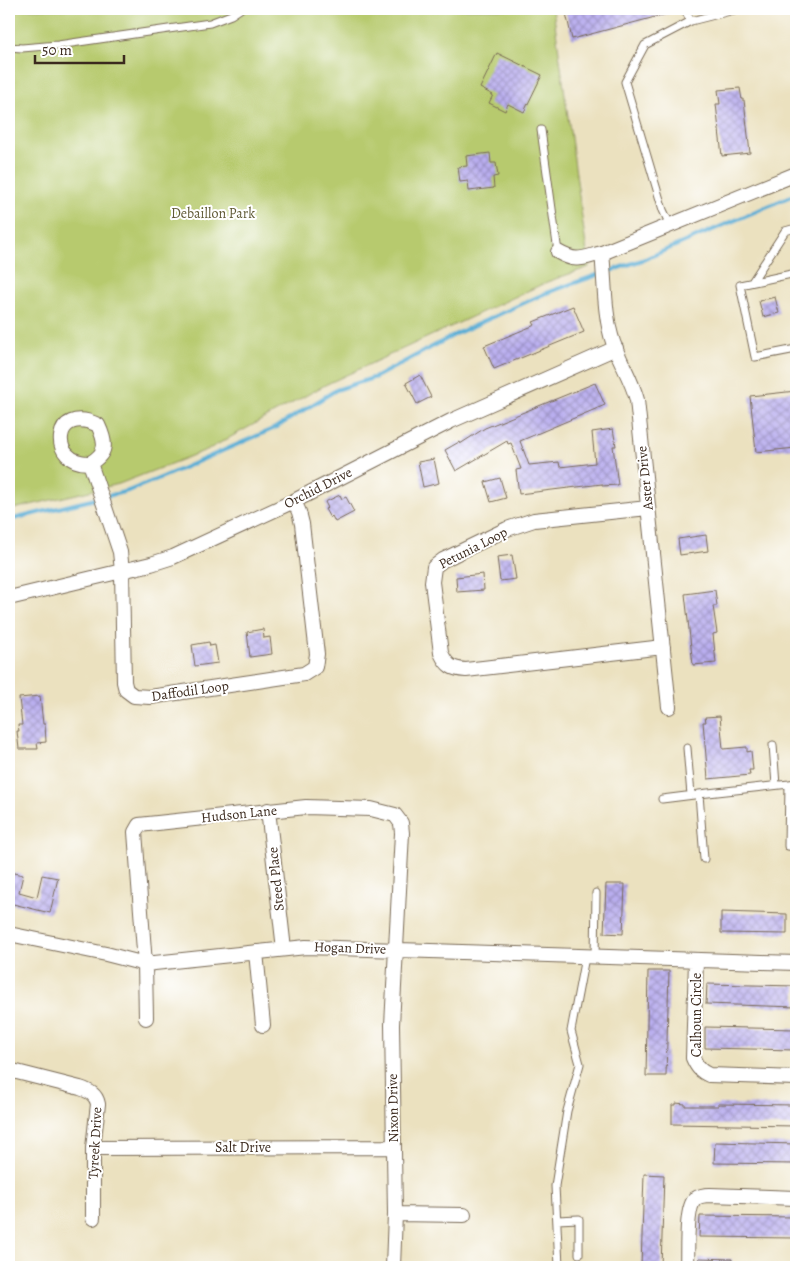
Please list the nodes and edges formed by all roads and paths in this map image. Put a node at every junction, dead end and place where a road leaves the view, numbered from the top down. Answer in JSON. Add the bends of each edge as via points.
{"nodes":[{"id":1,"x":240,"y":9,"type":"edge"},
{"id":2,"x":684,"y":9,"type":"edge"},
{"id":3,"x":738,"y":9,"type":"edge"},
{"id":4,"x":783,"y":9,"type":"edge"},
{"id":5,"x":796,"y":10,"type":"edge"},
{"id":6,"x":691,"y":21,"type":"junction"},
{"id":7,"x":9,"y":47,"type":"edge"},
{"id":8,"x":541,"y":130,"type":"dead end"},
{"id":9,"x":796,"y":174,"type":"edge"},
{"id":10,"x":670,"y":225,"type":"junction"},
{"id":11,"x":796,"y":228,"type":"edge"},
{"id":12,"x":558,"y":252,"type":"joint"},
{"id":13,"x":602,"y":253,"type":"junction"},
{"id":14,"x":796,"y":273,"type":"edge"},
{"id":15,"x":752,"y":282,"type":"junction"},
{"id":16,"x":616,"y":348,"type":"junction"},
{"id":17,"x":796,"y":349,"type":"edge"},
{"id":18,"x":90,"y":463,"type":"dead end"},
{"id":19,"x":294,"y":501,"type":"junction"},
{"id":20,"x":648,"y":508,"type":"junction"},
{"id":21,"x":122,"y":571,"type":"junction"},
{"id":22,"x":9,"y":598,"type":"edge"},
{"id":23,"x":663,"y":647,"type":"junction"},
{"id":24,"x":669,"y":707,"type":"dead end"},
{"id":25,"x":773,"y":745,"type":"dead end"},
{"id":26,"x":687,"y":748,"type":"dead end"},
{"id":27,"x":793,"y":783,"type":"edge"},
{"id":28,"x":776,"y":785,"type":"junction"},
{"id":29,"x":695,"y":795,"type":"junction"},
{"id":30,"x":662,"y":798,"type":"dead end"},
{"id":31,"x":268,"y":810,"type":"junction"},
{"id":32,"x":796,"y":846,"type":"edge"},
{"id":33,"x":704,"y":859,"type":"dead end"},
{"id":34,"x":596,"y":893,"type":"dead end"},
{"id":35,"x":9,"y":934,"type":"edge"},
{"id":36,"x":284,"y":949,"type":"junction"},
{"id":37,"x":395,"y":950,"type":"junction"},
{"id":38,"x":256,"y":952,"type":"junction"},
{"id":39,"x":590,"y":957,"type":"junction"},
{"id":40,"x":696,"y":960,"type":"junction"},
{"id":41,"x":796,"y":963,"type":"edge"},
{"id":42,"x":145,"y":964,"type":"junction"},
{"id":43,"x":146,"y":1018,"type":"dead end"},
{"id":44,"x":263,"y":1025,"type":"dead end"},
{"id":45,"x":10,"y":1072,"type":"edge"},
{"id":46,"x":796,"y":1078,"type":"edge"},
{"id":47,"x":394,"y":1147,"type":"junction"},
{"id":48,"x":93,"y":1148,"type":"junction"},
{"id":49,"x":796,"y":1198,"type":"edge"},
{"id":50,"x":395,"y":1214,"type":"junction"},
{"id":51,"x":464,"y":1215,"type":"dead end"},
{"id":52,"x":93,"y":1218,"type":"dead end"},
{"id":53,"x":557,"y":1220,"type":"junction"},
{"id":54,"x":579,"y":1254,"type":"dead end"},
{"id":55,"x":559,"y":1266,"type":"edge"},
{"id":56,"x":392,"y":1267,"type":"edge"},
{"id":57,"x":687,"y":1267,"type":"edge"}],
"edges":[{"from":1,"to":7,"type":"lane","via":[[210,23],[58,45]]},
{"from":2,"to":6,"type":"lane"},
{"from":3,"to":6,"type":"lane"},
{"from":4,"to":5,"type":"lane"},
{"from":6,"to":10,"type":"lane","via":[[645,45],[625,82]]},
{"from":8,"to":12,"type":"lane"},
{"from":9,"to":10,"type":"street"},
{"from":10,"to":13,"type":"street"},
{"from":11,"to":15,"type":"lane","via":[[784,231]]},
{"from":12,"to":13,"type":"street","via":[[569,259]]},
{"from":13,"to":16,"type":"street","name":"Aster Drive","via":[[610,331]]},
{"from":14,"to":15,"type":"lane"},
{"from":15,"to":17,"type":"lane","via":[[740,284],[755,357]]},
{"from":16,"to":19,"type":"street","name":"Orchid Drive","via":[[451,421]]},
{"from":16,"to":20,"type":"street","name":"Aster Drive","via":[[637,400]]},
{"from":18,"to":21,"type":"street","name":"Daffodil Loop","via":[[120,552]]},
{"from":19,"to":21,"type":"street","name":"Orchid Drive","via":[[173,557]]},
{"from":19,"to":21,"type":"street","name":"Daffodil Loop","via":[[302,524],[317,654],[315,667],[310,672],[150,697],[128,693],[124,682]]},
{"from":20,"to":23,"type":"street","name":"Aster Drive"},
{"from":20,"to":23,"type":"street","name":"Petunia Loop","via":[[534,520],[507,529],[443,560],[434,567],[432,582],[441,654],[450,667],[457,669]]},
{"from":21,"to":22,"type":"street","name":"Orchid Drive"},
{"from":23,"to":24,"type":"street","name":"Aster Drive"},
{"from":25,"to":28,"type":"lane"},
{"from":26,"to":29,"type":"lane"},
{"from":27,"to":28,"type":"lane"},
{"from":27,"to":32,"type":"lane","via":[[788,846]]},
{"from":28,"to":29,"type":"lane"},
{"from":29,"to":30,"type":"lane"},
{"from":29,"to":33,"type":"lane"},
{"from":31,"to":36,"type":"street","name":"Steed Place"},
{"from":31,"to":37,"type":"street","name":"Hudson Lane","via":[[306,806],[362,808],[395,814],[401,823],[402,834]]},
{"from":31,"to":42,"type":"street","name":"Hudson Lane","via":[[139,825],[135,832]]},
{"from":34,"to":39,"type":"lane"},
{"from":35,"to":42,"type":"street","name":"Hogan Drive"},
{"from":36,"to":37,"type":"street","name":"Hogan Drive"},
{"from":36,"to":38,"type":"street","name":"Hogan Drive"},
{"from":37,"to":39,"type":"street","name":"Hogan Drive"},
{"from":37,"to":47,"type":"street","name":"Nixon Drive","via":[[392,1025]]},
{"from":38,"to":42,"type":"street","name":"Hogan Drive"},
{"from":38,"to":44,"type":"street"},
{"from":39,"to":40,"type":"street","name":"Hogan Drive"},
{"from":39,"to":53,"type":"lane","via":[[571,1031],[580,1064],[566,1111],[555,1186]]},
{"from":40,"to":41,"type":"street","name":"Calhoun Circle"},
{"from":40,"to":46,"type":"street","name":"Calhoun Circle","via":[[694,1058],[701,1072],[709,1076]]},
{"from":42,"to":43,"type":"street","name":"Hudson Lane"},
{"from":45,"to":48,"type":"street","name":"Tyreek Drive","via":[[80,1088],[95,1096],[98,1104]]},
{"from":47,"to":48,"type":"street","name":"Salt Drive"},
{"from":47,"to":50,"type":"street","name":"Nixon Drive"},
{"from":48,"to":52,"type":"street","name":"Tyreek Drive"},
{"from":49,"to":57,"type":"street","via":[[698,1197],[690,1209]]},
{"from":50,"to":51,"type":"street"},
{"from":50,"to":56,"type":"street","name":"Nixon Drive"},
{"from":53,"to":54,"type":"lane","via":[[579,1219]]},
{"from":53,"to":55,"type":"lane"}]}
